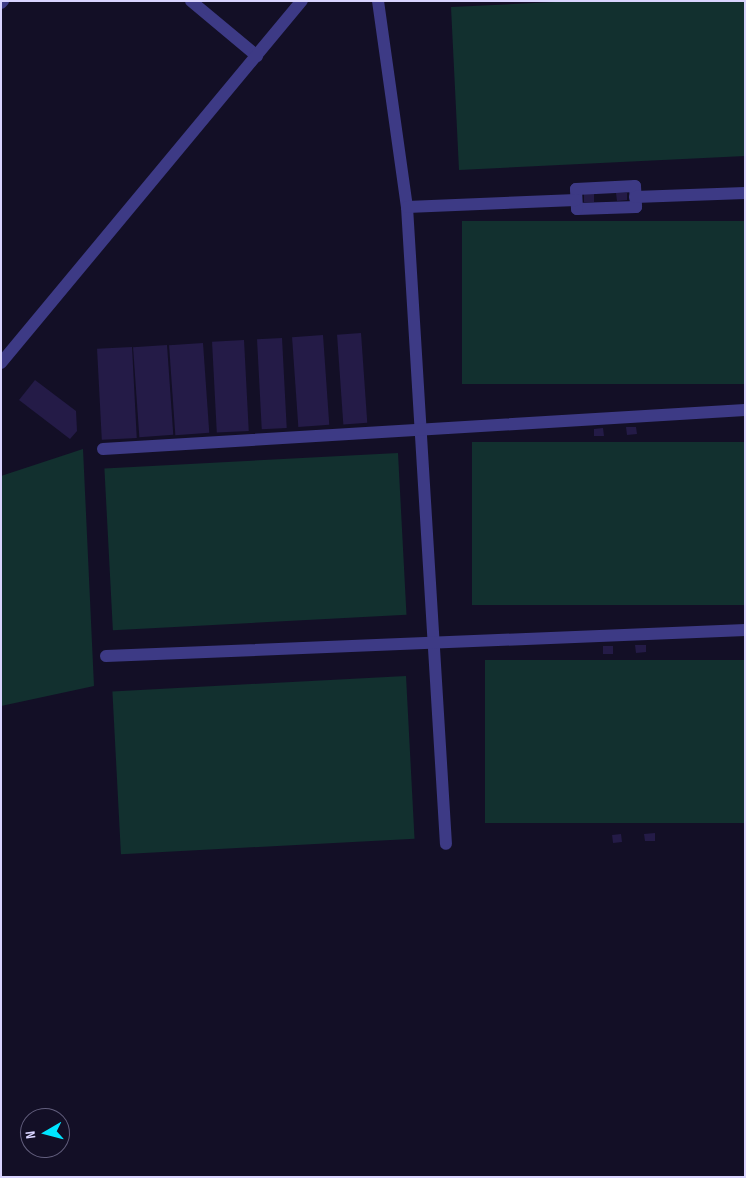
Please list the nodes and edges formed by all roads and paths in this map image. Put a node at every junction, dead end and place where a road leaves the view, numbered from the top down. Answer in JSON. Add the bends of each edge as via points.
{"nodes":[{"id":1,"x":191,"y":1,"type":"edge"},
{"id":2,"x":302,"y":1,"type":"edge"},
{"id":3,"x":378,"y":1,"type":"edge"},
{"id":4,"x":257,"y":56,"type":"junction"},
{"id":5,"x":745,"y":193,"type":"edge"},
{"id":6,"x":635,"y":197,"type":"junction"},
{"id":7,"x":576,"y":200,"type":"junction"},
{"id":8,"x":407,"y":207,"type":"junction"},
{"id":9,"x":1,"y":363,"type":"edge"},
{"id":10,"x":745,"y":410,"type":"edge"},
{"id":11,"x":418,"y":432,"type":"junction"},
{"id":12,"x":103,"y":449,"type":"dead end"},
{"id":13,"x":745,"y":630,"type":"edge"},
{"id":14,"x":434,"y":642,"type":"junction"},
{"id":15,"x":106,"y":656,"type":"dead end"},
{"id":16,"x":446,"y":844,"type":"dead end"}],
"edges":[{"from":1,"to":4,"type":"street"},
{"from":2,"to":4,"type":"street"},
{"from":3,"to":8,"type":"street"},
{"from":4,"to":9,"type":"street"},
{"from":5,"to":6,"type":"street"},
{"from":6,"to":7,"type":"street","via":[[636,207],[577,209]]},
{"from":6,"to":7,"type":"street","via":[[635,186],[576,189]]},
{"from":7,"to":8,"type":"street"},
{"from":8,"to":11,"type":"street"},
{"from":10,"to":11,"type":"street"},
{"from":11,"to":12,"type":"street"},
{"from":11,"to":14,"type":"street"},
{"from":13,"to":14,"type":"street"},
{"from":14,"to":15,"type":"street"},
{"from":14,"to":16,"type":"street"}]}
